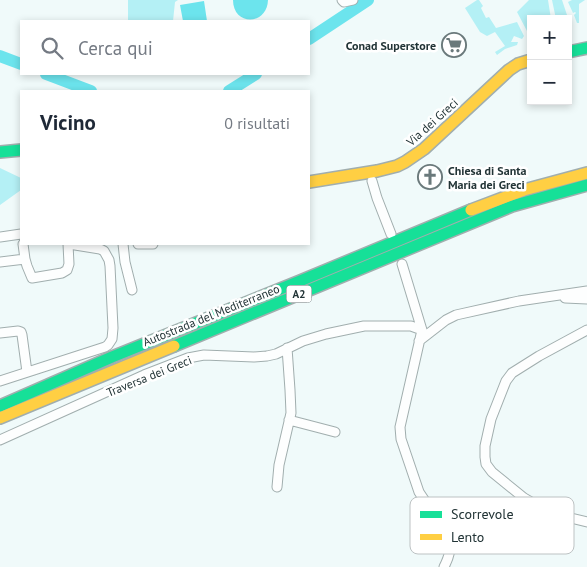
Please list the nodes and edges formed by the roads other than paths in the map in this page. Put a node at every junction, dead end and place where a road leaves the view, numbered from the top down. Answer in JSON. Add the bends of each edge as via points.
{"nodes":[{"id":1,"x":342,"y":0,"type":"edge"},
{"id":2,"x":353,"y":0,"type":"edge"},
{"id":3,"x":587,"y":48,"type":"edge"},
{"id":4,"x":572,"y":51,"type":"edge"},
{"id":5,"x":587,"y":56,"type":"edge"},
{"id":6,"x":572,"y":59,"type":"edge"},
{"id":7,"x":527,"y":61,"type":"edge"},
{"id":8,"x":527,"y":71,"type":"edge"},
{"id":9,"x":20,"y":150,"type":"edge"},
{"id":10,"x":0,"y":152,"type":"edge"},
{"id":11,"x":20,"y":155,"type":"edge"},
{"id":12,"x":0,"y":157,"type":"edge"},
{"id":13,"x":587,"y":173,"type":"edge"},
{"id":14,"x":372,"y":181,"type":"junction"},
{"id":15,"x":310,"y":182,"type":"edge"},
{"id":16,"x":587,"y":185,"type":"edge"},
{"id":17,"x":310,"y":190,"type":"edge"},
{"id":18,"x":20,"y":234,"type":"edge"},
{"id":19,"x":391,"y":234,"type":"dead end"},
{"id":20,"x":0,"y":237,"type":"edge"},
{"id":21,"x":23,"y":245,"type":"edge"},
{"id":22,"x":69,"y":245,"type":"edge"},
{"id":23,"x":75,"y":245,"type":"edge"},
{"id":24,"x":123,"y":245,"type":"edge"},
{"id":25,"x":25,"y":259,"type":"junction"},
{"id":26,"x":0,"y":262,"type":"edge"},
{"id":27,"x":402,"y":264,"type":"dead end"},
{"id":28,"x":132,"y":290,"type":"dead end"},
{"id":29,"x":587,"y":290,"type":"edge"},
{"id":30,"x":547,"y":297,"type":"junction"},
{"id":31,"x":587,"y":299,"type":"edge"},
{"id":32,"x":422,"y":330,"type":"junction"},
{"id":33,"x":587,"y":330,"type":"edge"},
{"id":34,"x":0,"y":333,"type":"edge"},
{"id":35,"x":420,"y":342,"type":"junction"},
{"id":36,"x":287,"y":348,"type":"junction"},
{"id":37,"x":27,"y":372,"type":"junction"},
{"id":38,"x":0,"y":381,"type":"edge"},
{"id":39,"x":43,"y":386,"type":"junction"},
{"id":40,"x":0,"y":400,"type":"edge"},
{"id":41,"x":0,"y":406,"type":"edge"},
{"id":42,"x":14,"y":412,"type":"junction"},
{"id":43,"x":0,"y":418,"type":"edge"},
{"id":44,"x":289,"y":420,"type":"junction"},
{"id":45,"x":0,"y":424,"type":"edge"},
{"id":46,"x":335,"y":432,"type":"dead end"},
{"id":47,"x":0,"y":440,"type":"edge"},
{"id":48,"x":277,"y":487,"type":"dead end"},
{"id":49,"x":421,"y":497,"type":"edge"},
{"id":50,"x":523,"y":497,"type":"edge"},
{"id":51,"x":574,"y":519,"type":"edge"},
{"id":52,"x":587,"y":522,"type":"edge"},
{"id":53,"x":450,"y":554,"type":"edge"},
{"id":54,"x":444,"y":567,"type":"edge"}],
"edges":[{"from":1,"to":2,"type":"street"},
{"from":3,"to":4,"type":"main road"},
{"from":5,"to":6,"type":"main road"},
{"from":7,"to":15,"type":"main road","name":"Via dei Greci","via":[[509,70],[424,149],[405,162],[377,172]]},
{"from":8,"to":14,"type":"main road","name":"Via dei Greci","via":[[505,83],[412,167]]},
{"from":9,"to":10,"type":"main road"},
{"from":11,"to":12,"type":"main road"},
{"from":13,"to":39,"type":"main road","name":"Autostrada del Mediterraneo","number":"A2","via":[[510,195]]},
{"from":14,"to":17,"type":"main road","name":"Via dei Greci"},
{"from":14,"to":19,"type":"street"},
{"from":16,"to":42,"type":"main road","name":"Autostrada del Mediterraneo","number":"A2","via":[[512,206]]},
{"from":18,"to":20,"type":"street"},
{"from":21,"to":25,"type":"street"},
{"from":22,"to":25,"type":"street","via":[[69,264],[65,272],[32,278]]},
{"from":23,"to":37,"type":"street","via":[[100,249],[106,255],[110,266],[112,339],[105,347]]},
{"from":24,"to":28,"type":"street"},
{"from":25,"to":26,"type":"street"},
{"from":27,"to":32,"type":"street"},
{"from":29,"to":30,"type":"street"},
{"from":30,"to":31,"type":"street"},
{"from":30,"to":35,"type":"street","via":[[456,315]]},
{"from":32,"to":35,"type":"street"},
{"from":32,"to":36,"type":"street","name":"Traversa dei Greci","via":[[411,326],[364,326],[326,334]]},
{"from":33,"to":50,"type":"street","via":[[512,373],[491,419],[485,446],[486,464]]},
{"from":34,"to":37,"type":"street","via":[[21,332]]},
{"from":35,"to":49,"type":"street","via":[[400,427],[401,439]]},
{"from":36,"to":44,"type":"street"},
{"from":36,"to":47,"type":"street","name":"Traversa dei Greci","via":[[260,357],[204,355],[188,358]]},
{"from":37,"to":38,"type":"street"},
{"from":39,"to":40,"type":"main road"},
{"from":39,"to":41,"type":"main road","number":"A2"},
{"from":42,"to":43,"type":"main road","name":"Autostrada del Mediterraneo"},
{"from":42,"to":45,"type":"main road","number":"A2"},
{"from":44,"to":46,"type":"street"},
{"from":44,"to":48,"type":"street"},
{"from":51,"to":52,"type":"street"},
{"from":53,"to":54,"type":"street"}]}
